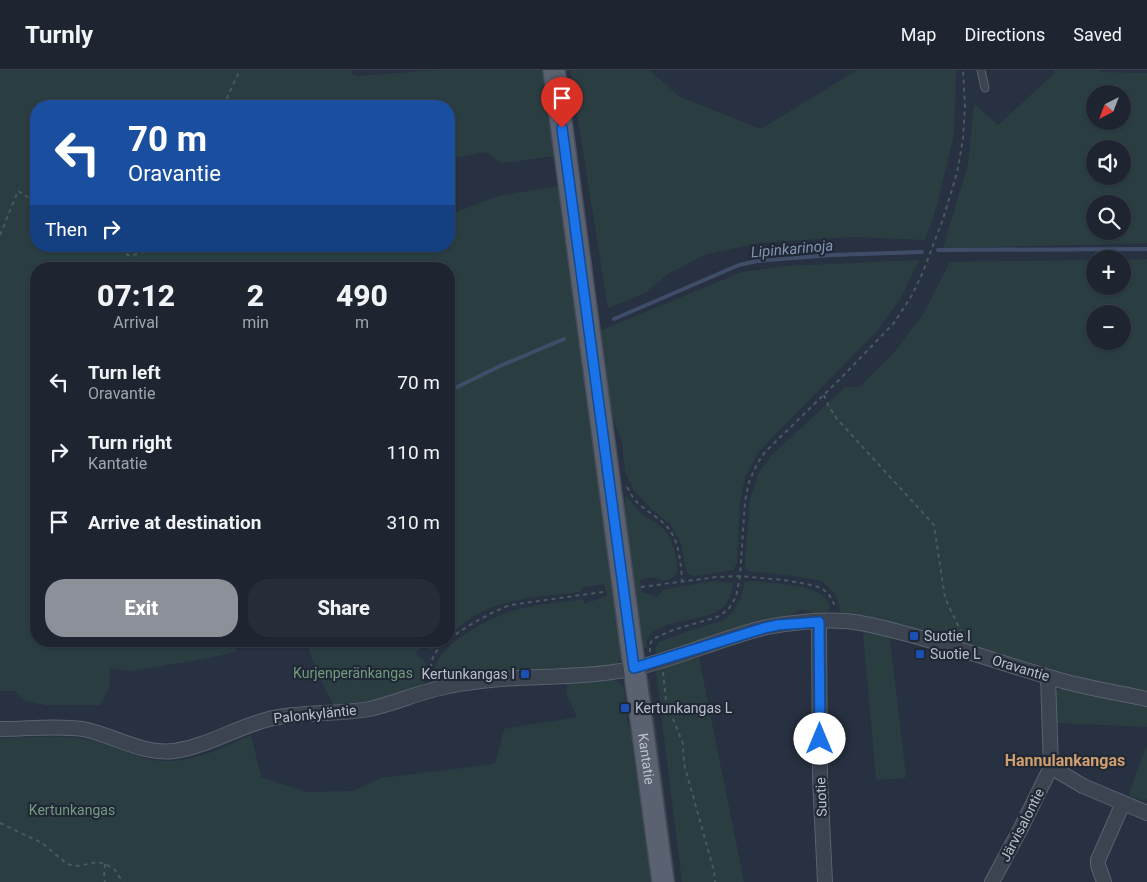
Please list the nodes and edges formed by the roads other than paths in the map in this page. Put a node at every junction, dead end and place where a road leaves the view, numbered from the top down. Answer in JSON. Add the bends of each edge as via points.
{"nodes":[{"id":1,"x":554,"y":70,"type":"edge"},
{"id":2,"x":981,"y":70,"type":"edge"},
{"id":3,"x":985,"y":88,"type":"dead end"},
{"id":4,"x":819,"y":622,"type":"junction"},
{"id":5,"x":649,"y":664,"type":"junction"},
{"id":6,"x":1048,"y":677,"type":"junction"},
{"id":7,"x":1147,"y":698,"type":"edge"},
{"id":8,"x":0,"y":730,"type":"edge"},
{"id":9,"x":1051,"y":767,"type":"junction"},
{"id":10,"x":1123,"y":803,"type":"junction"},
{"id":11,"x":1147,"y":813,"type":"edge"},
{"id":12,"x":663,"y":882,"type":"edge"},
{"id":13,"x":825,"y":882,"type":"edge"},
{"id":14,"x":992,"y":882,"type":"edge"},
{"id":15,"x":1104,"y":882,"type":"edge"}],
"edges":[{"from":1,"to":5,"type":"main road","name":"Kantatie"},
{"from":2,"to":3,"type":"lane"},
{"from":4,"to":5,"type":"street","name":"Oravantie","via":[[764,628]]},
{"from":4,"to":6,"type":"street","name":"Oravantie","via":[[846,621],[869,625]]},
{"from":4,"to":13,"type":"street","name":"Suotie","via":[[820,779]]},
{"from":5,"to":8,"type":"street","name":"Palonkyläntie","via":[[597,674],[468,682],[370,708],[272,718],[202,744],[170,751],[139,747],[82,729]]},
{"from":5,"to":12,"type":"main road","name":"Kantatie"},
{"from":6,"to":7,"type":"street","name":"Oravantie"},
{"from":6,"to":9,"type":"street","name":"Järvisalontie"},
{"from":9,"to":10,"type":"street","via":[[1083,786]]},
{"from":9,"to":14,"type":"street","name":"Järvisalontie"},
{"from":10,"to":11,"type":"street"},
{"from":10,"to":15,"type":"street","via":[[1098,860]]}]}
